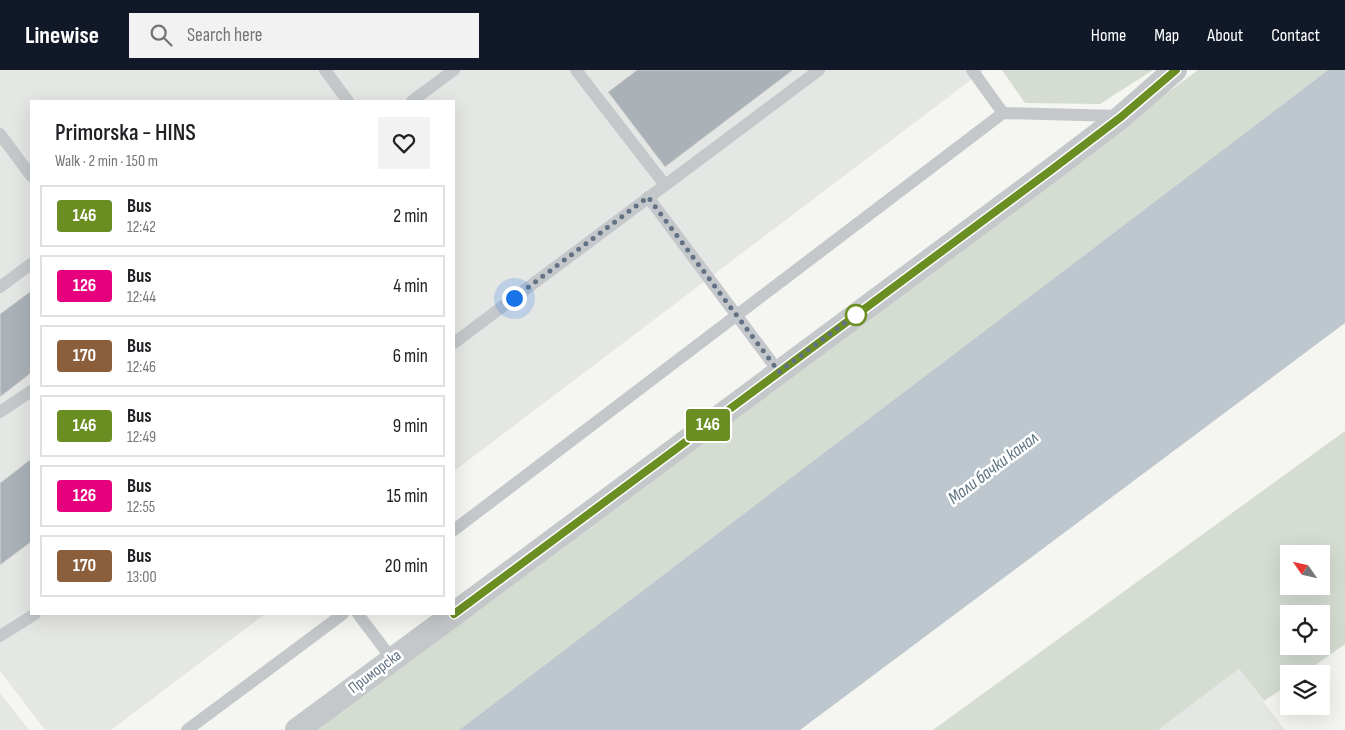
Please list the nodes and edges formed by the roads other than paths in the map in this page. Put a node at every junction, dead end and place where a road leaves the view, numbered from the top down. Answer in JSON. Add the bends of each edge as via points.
{"nodes":[{"id":1,"x":325,"y":70,"type":"edge"},
{"id":2,"x":454,"y":70,"type":"edge"},
{"id":3,"x":576,"y":70,"type":"edge"},
{"id":4,"x":819,"y":70,"type":"edge"},
{"id":5,"x":972,"y":70,"type":"edge"},
{"id":6,"x":1176,"y":70,"type":"edge"},
{"id":7,"x":347,"y":100,"type":"edge"},
{"id":8,"x":413,"y":100,"type":"edge"},
{"id":9,"x":1003,"y":113,"type":"junction"},
{"id":10,"x":1121,"y":117,"type":"junction"},
{"id":11,"x":0,"y":134,"type":"edge"},
{"id":12,"x":30,"y":175,"type":"edge"},
{"id":13,"x":665,"y":185,"type":"junction"},
{"id":14,"x":648,"y":197,"type":"junction"},
{"id":15,"x":30,"y":265,"type":"edge"},
{"id":16,"x":0,"y":287,"type":"edge"},
{"id":17,"x":737,"y":315,"type":"junction"},
{"id":18,"x":455,"y":342,"type":"edge"},
{"id":19,"x":779,"y":372,"type":"junction"},
{"id":20,"x":30,"y":391,"type":"edge"},
{"id":21,"x":0,"y":412,"type":"edge"},
{"id":22,"x":455,"y":529,"type":"edge"},
{"id":23,"x":455,"y":613,"type":"edge"},
{"id":24,"x":33,"y":615,"type":"edge"},
{"id":25,"x":341,"y":615,"type":"edge"},
{"id":26,"x":359,"y":615,"type":"edge"},
{"id":27,"x":453,"y":615,"type":"edge"},
{"id":28,"x":0,"y":636,"type":"edge"},
{"id":29,"x":392,"y":659,"type":"junction"},
{"id":30,"x":187,"y":730,"type":"edge"},
{"id":31,"x":297,"y":730,"type":"edge"}],
"edges":[{"from":1,"to":7,"type":"lane"},
{"from":2,"to":8,"type":"lane"},
{"from":3,"to":13,"type":"lane"},
{"from":4,"to":13,"type":"lane"},
{"from":5,"to":9,"type":"lane"},
{"from":6,"to":10,"type":"street","name":"Приморска"},
{"from":9,"to":10,"type":"lane"},
{"from":9,"to":17,"type":"lane"},
{"from":10,"to":19,"type":"street","name":"Приморска"},
{"from":11,"to":12,"type":"lane"},
{"from":13,"to":14,"type":"lane"},
{"from":14,"to":17,"type":"lane"},
{"from":14,"to":18,"type":"lane"},
{"from":15,"to":16,"type":"lane"},
{"from":17,"to":19,"type":"lane"},
{"from":17,"to":22,"type":"lane"},
{"from":19,"to":23,"type":"street","name":"Приморска"},
{"from":20,"to":21,"type":"lane"},
{"from":24,"to":28,"type":"lane"},
{"from":25,"to":30,"type":"lane"},
{"from":26,"to":29,"type":"lane"},
{"from":27,"to":29,"type":"street","name":"Приморска"},
{"from":29,"to":31,"type":"street","name":"Приморска"}]}
